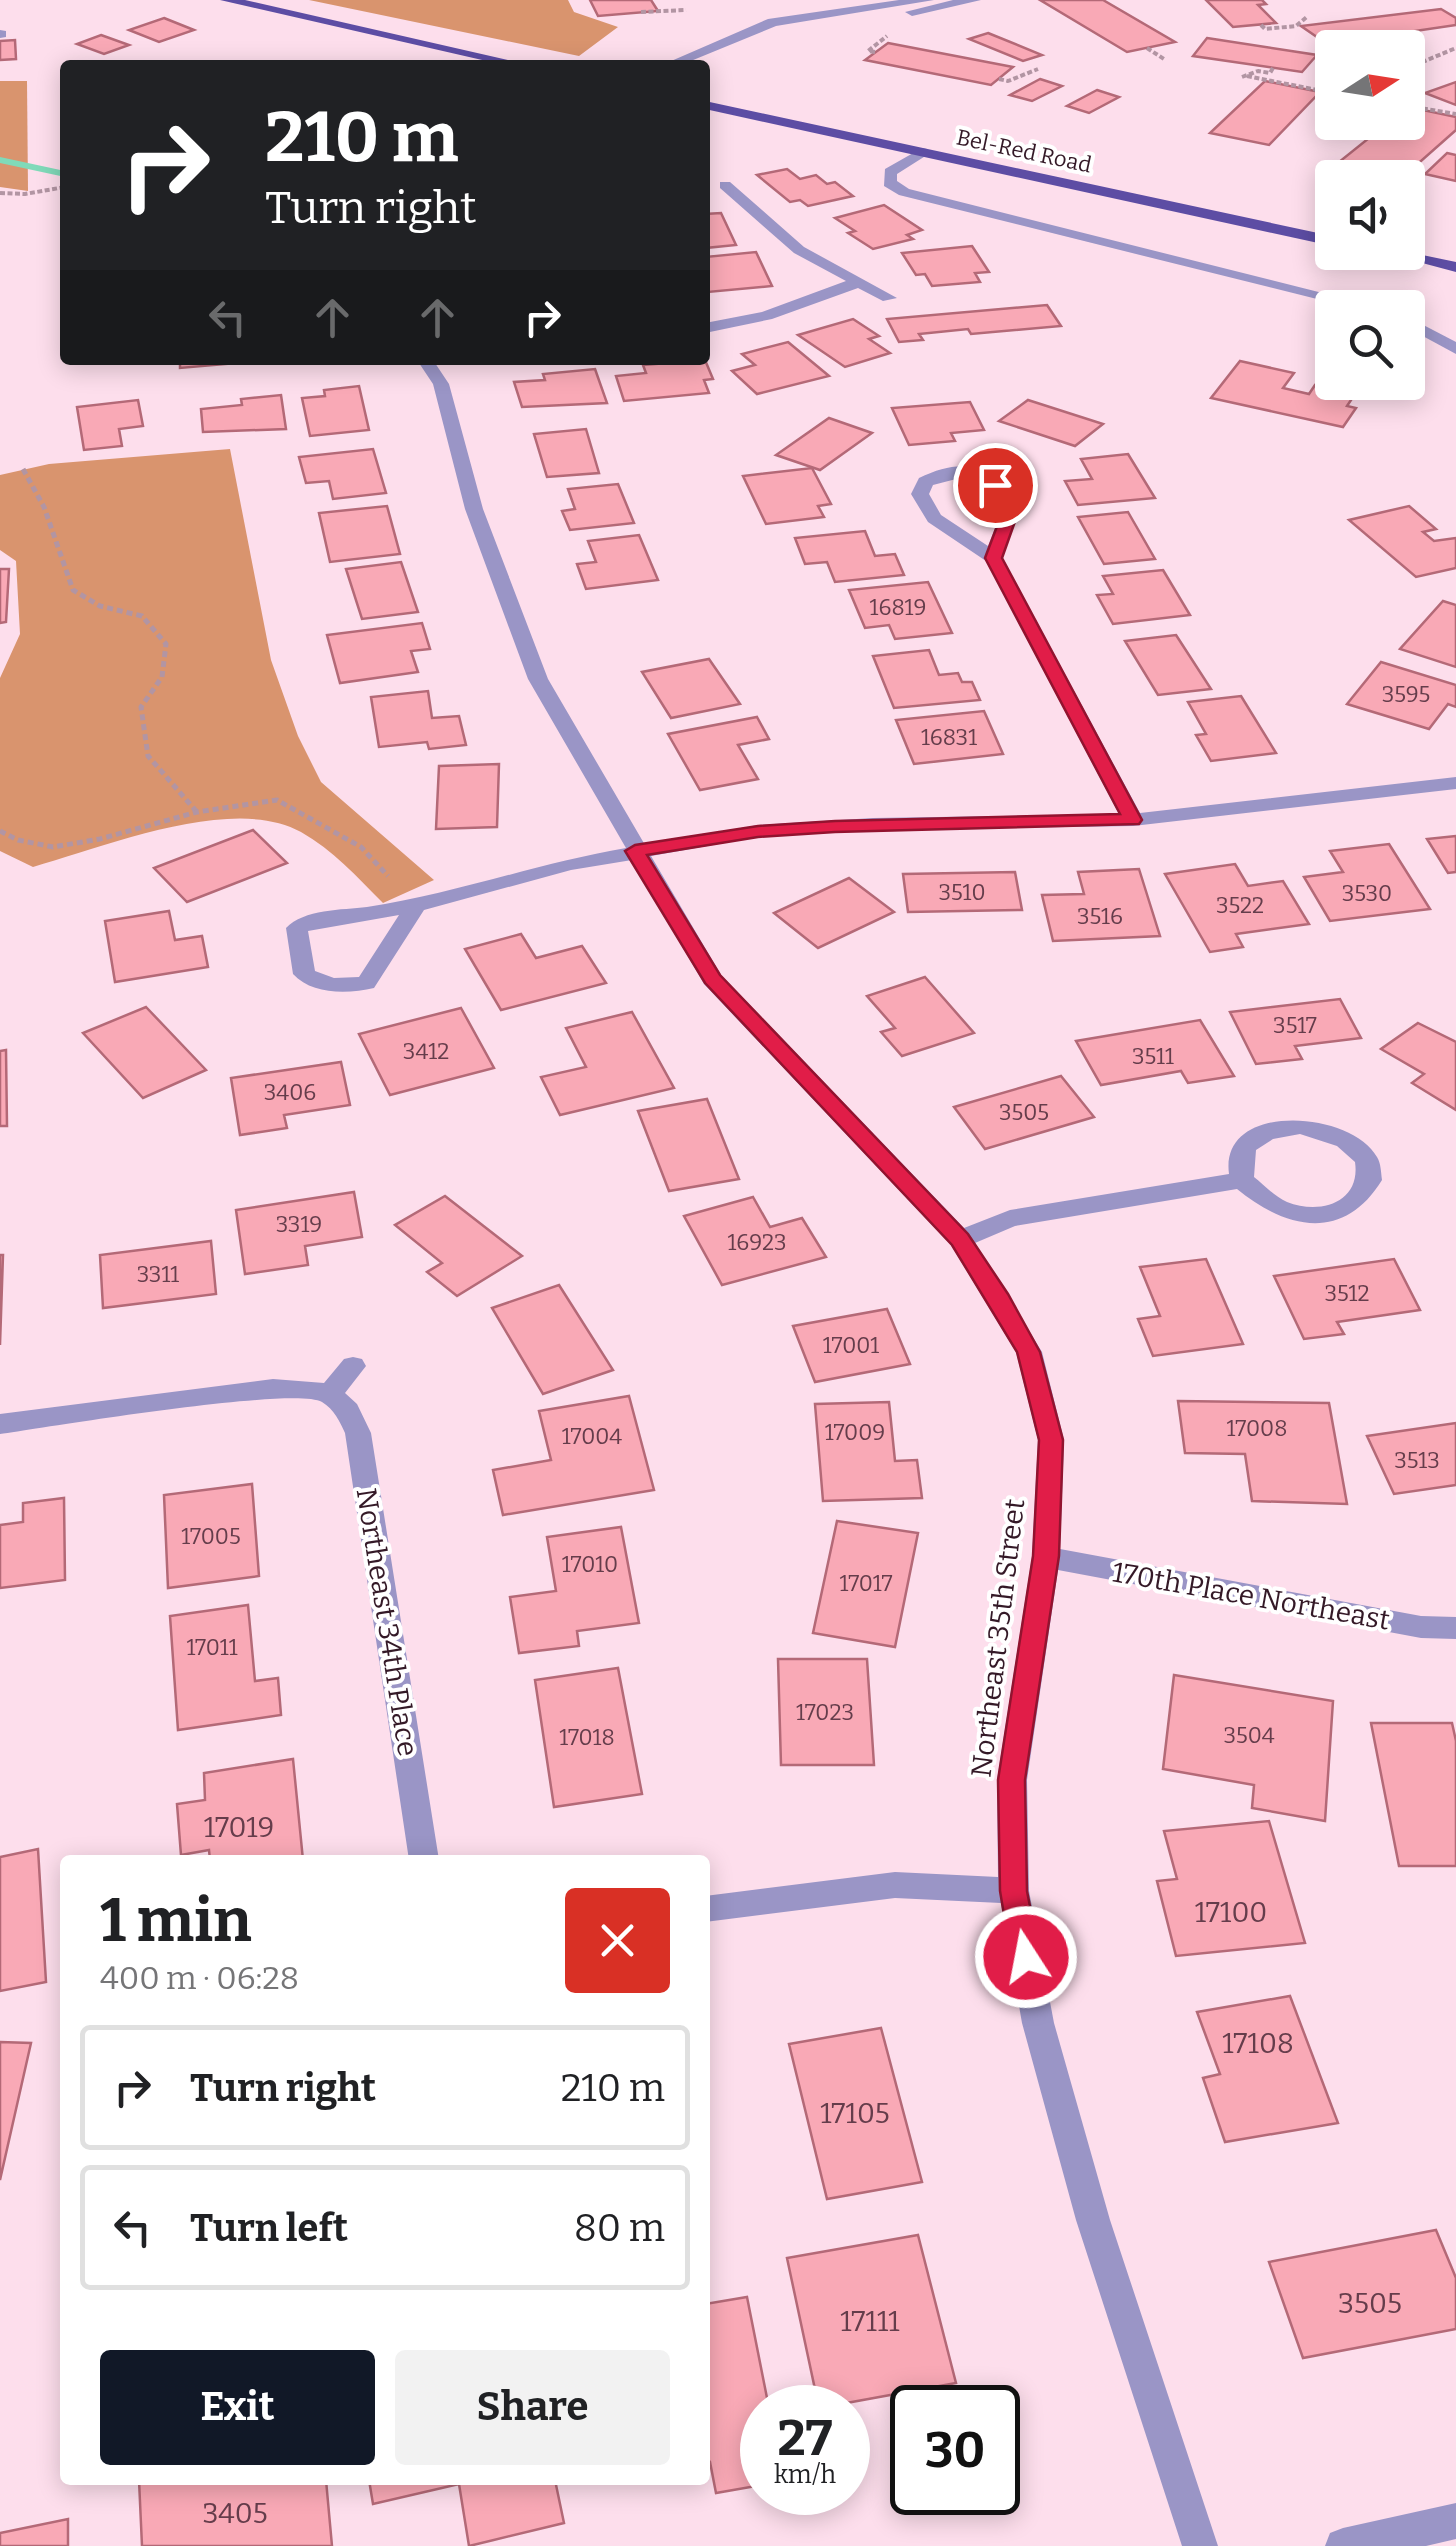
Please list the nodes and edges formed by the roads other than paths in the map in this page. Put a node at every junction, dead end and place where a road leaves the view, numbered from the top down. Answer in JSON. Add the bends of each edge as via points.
{"nodes":[{"id":1,"x":227,"y":0,"type":"edge"},
{"id":2,"x":927,"y":0,"type":"edge"},
{"id":3,"x":974,"y":0,"type":"edge"},
{"id":4,"x":944,"y":7,"type":"junction"},
{"id":5,"x":748,"y":31,"type":"junction"},
{"id":6,"x":499,"y":60,"type":"edge"},
{"id":7,"x":681,"y":60,"type":"edge"},
{"id":8,"x":710,"y":105,"type":"edge"},
{"id":9,"x":922,"y":152,"type":"junction"},
{"id":10,"x":724,"y":185,"type":"dead end"},
{"id":11,"x":1315,"y":236,"type":"edge"},
{"id":12,"x":1425,"y":260,"type":"edge"},
{"id":13,"x":1456,"y":267,"type":"edge"},
{"id":14,"x":859,"y":282,"type":"junction"},
{"id":15,"x":1315,"y":293,"type":"edge"},
{"id":16,"x":889,"y":298,"type":"dead end"},
{"id":17,"x":710,"y":327,"type":"edge"},
{"id":18,"x":1425,"y":332,"type":"edge"},
{"id":19,"x":1456,"y":350,"type":"edge"},
{"id":20,"x":429,"y":365,"type":"edge"},
{"id":21,"x":993,"y":558,"type":"junction"},
{"id":22,"x":1456,"y":782,"type":"edge"},
{"id":23,"x":1133,"y":820,"type":"junction"},
{"id":24,"x":635,"y":851,"type":"junction"},
{"id":25,"x":416,"y":906,"type":"junction"},
{"id":26,"x":1242,"y":1180,"type":"junction"},
{"id":27,"x":960,"y":1239,"type":"junction"},
{"id":28,"x":353,"y":1366,"type":"dead end"},
{"id":29,"x":330,"y":1394,"type":"junction"},
{"id":30,"x":0,"y":1424,"type":"edge"},
{"id":31,"x":1046,"y":1556,"type":"junction"},
{"id":32,"x":1456,"y":1628,"type":"edge"},
{"id":33,"x":423,"y":1855,"type":"edge"},
{"id":34,"x":1014,"y":1891,"type":"junction"},
{"id":35,"x":710,"y":1908,"type":"edge"},
{"id":36,"x":1456,"y":2520,"type":"edge"},
{"id":37,"x":1200,"y":2546,"type":"edge"},
{"id":38,"x":1343,"y":2546,"type":"edge"}],
"edges":[{"from":1,"to":6,"type":"main road"},
{"from":2,"to":4,"type":"street"},
{"from":2,"to":5,"type":"street"},
{"from":3,"to":4,"type":"street"},
{"from":4,"to":5,"type":"street"},
{"from":5,"to":7,"type":"street"},
{"from":8,"to":9,"type":"main road","name":"Bel-Red Road"},
{"from":9,"to":11,"type":"main road","name":"Bel-Red Road"},
{"from":9,"to":15,"type":"street","via":[[890,172],[889,183]]},
{"from":10,"to":14,"type":"street","via":[[799,250]]},
{"from":12,"to":13,"type":"main road"},
{"from":14,"to":16,"type":"street"},
{"from":14,"to":17,"type":"street","via":[[766,316]]},
{"from":18,"to":19,"type":"street"},
{"from":20,"to":24,"type":"street","name":"Northeast 35th Street","via":[[442,384],[474,509],[538,679]]},
{"from":21,"to":21,"type":"street","via":[[1010,513],[995,485],[958,473],[925,482],[920,494],[934,518]]},
{"from":21,"to":23,"type":"street"},
{"from":22,"to":23,"type":"street"},
{"from":23,"to":24,"type":"street","via":[[854,825],[758,831]]},
{"from":24,"to":25,"type":"street"},
{"from":24,"to":27,"type":"street","name":"Northeast 35th Street","via":[[712,979]]},
{"from":25,"to":25,"type":"street","via":[[366,983],[342,987],[304,974],[298,928],[355,912]]},
{"from":26,"to":26,"type":"street","via":[[1288,1212],[1330,1214],[1362,1199],[1372,1174],[1356,1147],[1301,1126],[1249,1141],[1240,1153]]},
{"from":26,"to":27,"type":"street","via":[[1010,1218]]},
{"from":27,"to":31,"type":"street","name":"Northeast 35th Street","via":[[1000,1300],[1033,1370],[1051,1440]]},
{"from":28,"to":29,"type":"street"},
{"from":29,"to":30,"type":"street","via":[[273,1388]]},
{"from":29,"to":33,"type":"street","name":"Northeast 34th Place","via":[[358,1432]]},
{"from":31,"to":32,"type":"street","name":"170th Place Northeast","via":[[1421,1627]]},
{"from":31,"to":34,"type":"street","name":"Northeast 35th Street","via":[[1012,1780]]},
{"from":34,"to":35,"type":"street","via":[[895,1885]]},
{"from":34,"to":37,"type":"street","name":"Northeast 35th Street","via":[[1038,2023],[1083,2184]]},
{"from":36,"to":38,"type":"street"}]}
